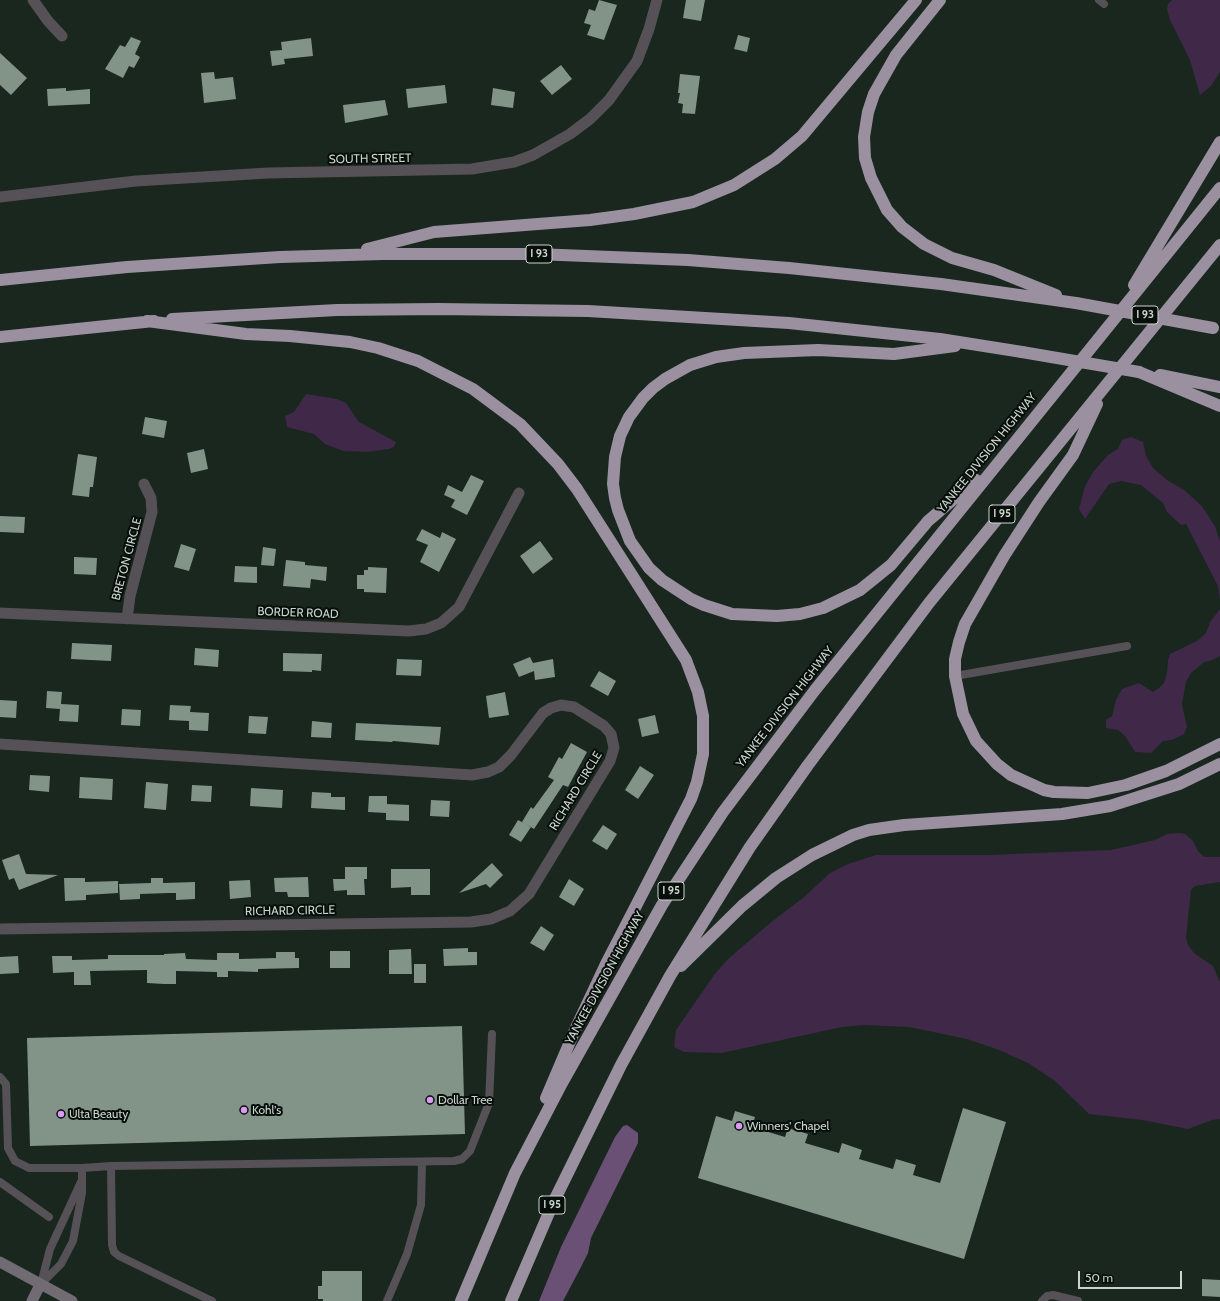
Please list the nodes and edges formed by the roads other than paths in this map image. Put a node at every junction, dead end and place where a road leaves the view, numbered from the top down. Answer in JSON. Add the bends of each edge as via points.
{"nodes":[{"id":1,"x":33,"y":0,"type":"edge"},
{"id":2,"x":657,"y":0,"type":"edge"},
{"id":3,"x":916,"y":0,"type":"edge"},
{"id":4,"x":940,"y":0,"type":"edge"},
{"id":5,"x":62,"y":36,"type":"dead end"},
{"id":6,"x":1220,"y":142,"type":"edge"},
{"id":7,"x":1220,"y":188,"type":"edge"},
{"id":8,"x":0,"y":197,"type":"edge"},
{"id":9,"x":1219,"y":247,"type":"edge"},
{"id":10,"x":344,"y":255,"type":"junction"},
{"id":11,"x":0,"y":280,"type":"edge"},
{"id":12,"x":1076,"y":303,"type":"junction"},
{"id":13,"x":1114,"y":320,"type":"junction"},
{"id":14,"x":147,"y":321,"type":"junction"},
{"id":15,"x":1217,"y":329,"type":"edge"},
{"id":16,"x":0,"y":336,"type":"edge"},
{"id":17,"x":970,"y":344,"type":"junction"},
{"id":18,"x":1170,"y":381,"type":"junction"},
{"id":19,"x":1106,"y":386,"type":"junction"},
{"id":20,"x":1220,"y":387,"type":"edge"},
{"id":21,"x":1220,"y":406,"type":"edge"},
{"id":22,"x":1000,"y":459,"type":"junction"},
{"id":23,"x":144,"y":484,"type":"dead end"},
{"id":24,"x":519,"y":493,"type":"dead end"},
{"id":25,"x":0,"y":613,"type":"edge"},
{"id":26,"x":126,"y":619,"type":"junction"},
{"id":27,"x":1127,"y":646,"type":"dead end"},
{"id":28,"x":955,"y":676,"type":"junction"},
{"id":29,"x":0,"y":744,"type":"edge"},
{"id":30,"x":1220,"y":744,"type":"edge"},
{"id":31,"x":1220,"y":764,"type":"edge"},
{"id":32,"x":0,"y":928,"type":"edge"},
{"id":33,"x":670,"y":976,"type":"junction"},
{"id":34,"x":492,"y":1034,"type":"dead end"},
{"id":35,"x":0,"y":1077,"type":"edge"},
{"id":36,"x":422,"y":1162,"type":"junction"},
{"id":37,"x":111,"y":1166,"type":"junction"},
{"id":38,"x":82,"y":1168,"type":"junction"},
{"id":39,"x":515,"y":1174,"type":"junction"},
{"id":40,"x":83,"y":1178,"type":"junction"},
{"id":41,"x":0,"y":1182,"type":"edge"},
{"id":42,"x":49,"y":1217,"type":"dead end"},
{"id":43,"x":0,"y":1262,"type":"edge"},
{"id":44,"x":40,"y":1285,"type":"junction"},
{"id":45,"x":32,"y":1301,"type":"edge"},
{"id":46,"x":72,"y":1301,"type":"edge"},
{"id":47,"x":212,"y":1301,"type":"edge"},
{"id":48,"x":387,"y":1301,"type":"edge"},
{"id":49,"x":461,"y":1301,"type":"edge"},
{"id":50,"x":511,"y":1301,"type":"edge"},
{"id":51,"x":1042,"y":1301,"type":"edge"},
{"id":52,"x":1078,"y":1301,"type":"edge"}],
"edges":[{"from":1,"to":5,"type":"street"},
{"from":2,"to":8,"type":"street","name":"SOUTH STREET","via":[[637,61],[609,100],[570,134],[533,155],[514,162],[472,169],[268,174],[136,181]]},
{"from":3,"to":10,"type":"highway","via":[[802,136],[759,171],[728,188],[693,202],[634,214],[590,220],[434,232]]},
{"from":4,"to":12,"type":"highway","via":[[896,55],[870,103],[864,148],[875,187],[887,210],[902,227],[924,244],[952,258],[994,270]]},
{"from":6,"to":13,"type":"highway"},
{"from":7,"to":13,"type":"highway","name":"YANKEE DIVISION HIGHWAY","number":"I 95"},
{"from":9,"to":19,"type":"highway","number":"I 95"},
{"from":10,"to":11,"type":"highway","number":"I 93","via":[[178,263]]},
{"from":10,"to":12,"type":"highway","number":"I 93","via":[[534,254],[724,262],[891,278]]},
{"from":12,"to":15,"type":"highway","number":"I 93","bridge":true},
{"from":13,"to":22,"type":"highway","name":"YANKEE DIVISION HIGHWAY","number":"I 95"},
{"from":14,"to":16,"type":"highway"},
{"from":14,"to":17,"type":"highway","via":[[344,310],[566,310],[790,323]]},
{"from":14,"to":39,"type":"highway","via":[[246,334],[357,344],[418,361],[474,389],[520,424],[563,470],[665,625],[689,668],[703,716],[703,754],[697,782],[691,799],[575,1030]]},
{"from":17,"to":18,"type":"highway","bridge":true,"via":[[1139,372]]},
{"from":17,"to":22,"type":"highway","via":[[894,354],[818,350],[744,352],[709,359],[677,371],[643,398],[624,426],[613,467],[618,510],[630,541],[649,568],[691,599],[732,614],[789,615],[835,603],[875,580],[928,521]]},
{"from":18,"to":20,"type":"highway"},
{"from":18,"to":21,"type":"highway"},
{"from":19,"to":28,"type":"highway","via":[[1073,455],[1007,550],[970,613],[959,642]]},
{"from":19,"to":33,"type":"highway","number":"I 95","via":[[929,603],[842,718],[750,847]]},
{"from":22,"to":39,"type":"highway","name":"YANKEE DIVISION HIGHWAY","number":"I 95","via":[[815,690],[724,812],[670,892],[636,949]]},
{"from":23,"to":26,"type":"street","name":"BRETON CIRCLE","via":[[151,498],[152,512]]},
{"from":24,"to":26,"type":"street","name":"BORDER ROAD","via":[[459,607],[441,623],[426,629],[409,631]]},
{"from":25,"to":26,"type":"street","name":"BORDER ROAD"},
{"from":27,"to":28,"type":"lane"},
{"from":28,"to":30,"type":"highway","via":[[963,714],[976,741],[1011,775],[1044,790],[1077,793],[1114,788],[1166,771]]},
{"from":29,"to":32,"type":"street","name":"RICHARD CIRCLE","via":[[472,775],[499,767],[546,711],[554,706],[564,705],[604,726],[611,734],[614,748],[610,761],[529,894],[510,911],[491,919],[471,922]]},
{"from":31,"to":33,"type":"highway","via":[[1179,784],[1110,806],[1062,814],[899,825],[869,830],[842,839],[776,878],[742,906]]},
{"from":33,"to":50,"type":"highway","number":"I 95","via":[[597,1110]]},
{"from":34,"to":36,"type":"lane","via":[[490,1097],[470,1151],[458,1160]]},
{"from":35,"to":38,"type":"lane","via":[[6,1084],[8,1148],[15,1162],[29,1168]]},
{"from":36,"to":37,"type":"lane"},
{"from":36,"to":48,"type":"lane","via":[[421,1205],[407,1254]]},
{"from":37,"to":38,"type":"lane"},
{"from":37,"to":47,"type":"lane","via":[[114,1252]]},
{"from":38,"to":40,"type":"lane"},
{"from":39,"to":49,"type":"highway","name":"YANKEE DIVISION HIGHWAY","number":"I 95"},
{"from":40,"to":44,"type":"lane","via":[[50,1249]]},
{"from":40,"to":44,"type":"lane","via":[[73,1241],[62,1264]]},
{"from":41,"to":42,"type":"lane"},
{"from":43,"to":44,"type":"main road"},
{"from":44,"to":45,"type":"main road"},
{"from":44,"to":46,"type":"main road"},
{"from":51,"to":52,"type":"lane","via":[[1053,1295]]}]}
